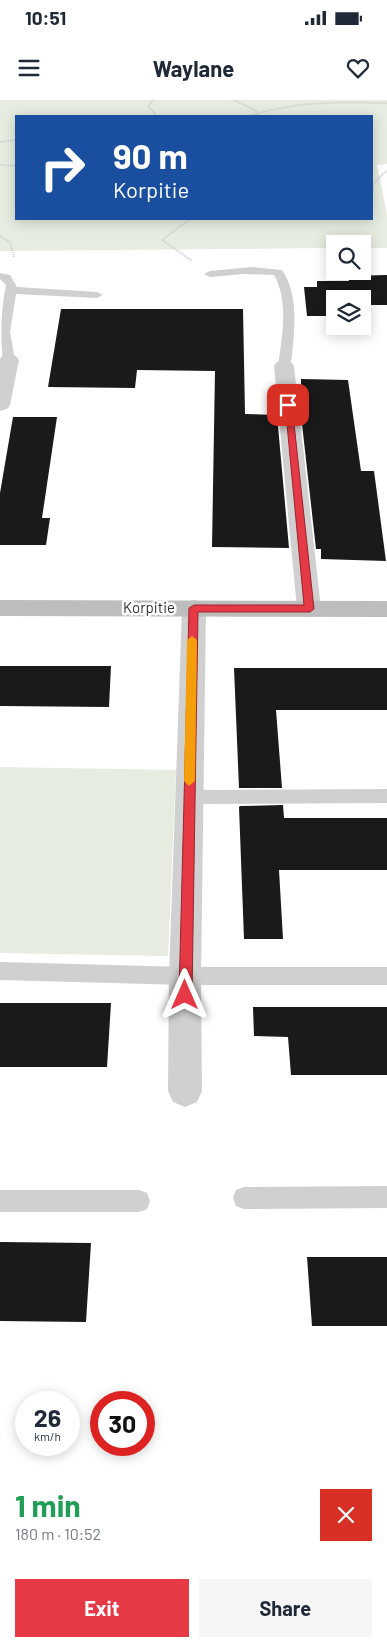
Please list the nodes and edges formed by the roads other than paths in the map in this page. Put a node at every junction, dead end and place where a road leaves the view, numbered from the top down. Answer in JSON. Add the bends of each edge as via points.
{"nodes":[{"id":1,"x":210,"y":274,"type":"road end"},
{"id":2,"x":0,"y":276,"type":"edge"},
{"id":3,"x":11,"y":290,"type":"junction"},
{"id":4,"x":97,"y":295,"type":"dead end"},
{"id":5,"x":9,"y":360,"type":"joint"},
{"id":6,"x":284,"y":366,"type":"joint"},
{"id":7,"x":0,"y":405,"type":"edge"},
{"id":8,"x":0,"y":608,"type":"edge"},
{"id":9,"x":194,"y":608,"type":"junction"},
{"id":10,"x":310,"y":609,"type":"junction"},
{"id":11,"x":387,"y":609,"type":"edge"},
{"id":12,"x":387,"y":796,"type":"edge"},
{"id":13,"x":189,"y":797,"type":"junction"},
{"id":14,"x":0,"y":971,"type":"edge"},
{"id":15,"x":185,"y":976,"type":"junction"},
{"id":16,"x":387,"y":976,"type":"edge"},
{"id":17,"x":185,"y":1091,"type":"dead end"},
{"id":18,"x":387,"y":1197,"type":"edge"},
{"id":19,"x":244,"y":1198,"type":"dead end"},
{"id":20,"x":0,"y":1201,"type":"edge"},
{"id":21,"x":139,"y":1201,"type":"dead end"}],
"edges":[{"from":1,"to":6,"type":"lane","via":[[278,272],[287,299]]},
{"from":2,"to":3,"type":"lane","via":[[6,277],[12,285]]},
{"from":3,"to":4,"type":"lane"},
{"from":3,"to":5,"type":"lane","via":[[0,335]]},
{"from":5,"to":7,"type":"street"},
{"from":6,"to":10,"type":"street"},
{"from":8,"to":9,"type":"street","name":"Korpitie"},
{"from":9,"to":10,"type":"street","name":"Korpitie"},
{"from":9,"to":13,"type":"street"},
{"from":10,"to":11,"type":"street","name":"Korpitie"},
{"from":12,"to":13,"type":"lane"},
{"from":13,"to":15,"type":"street"},
{"from":14,"to":15,"type":"lane"},
{"from":15,"to":16,"type":"lane"},
{"from":15,"to":17,"type":"street"},
{"from":18,"to":19,"type":"lane"},
{"from":20,"to":21,"type":"lane"}]}
